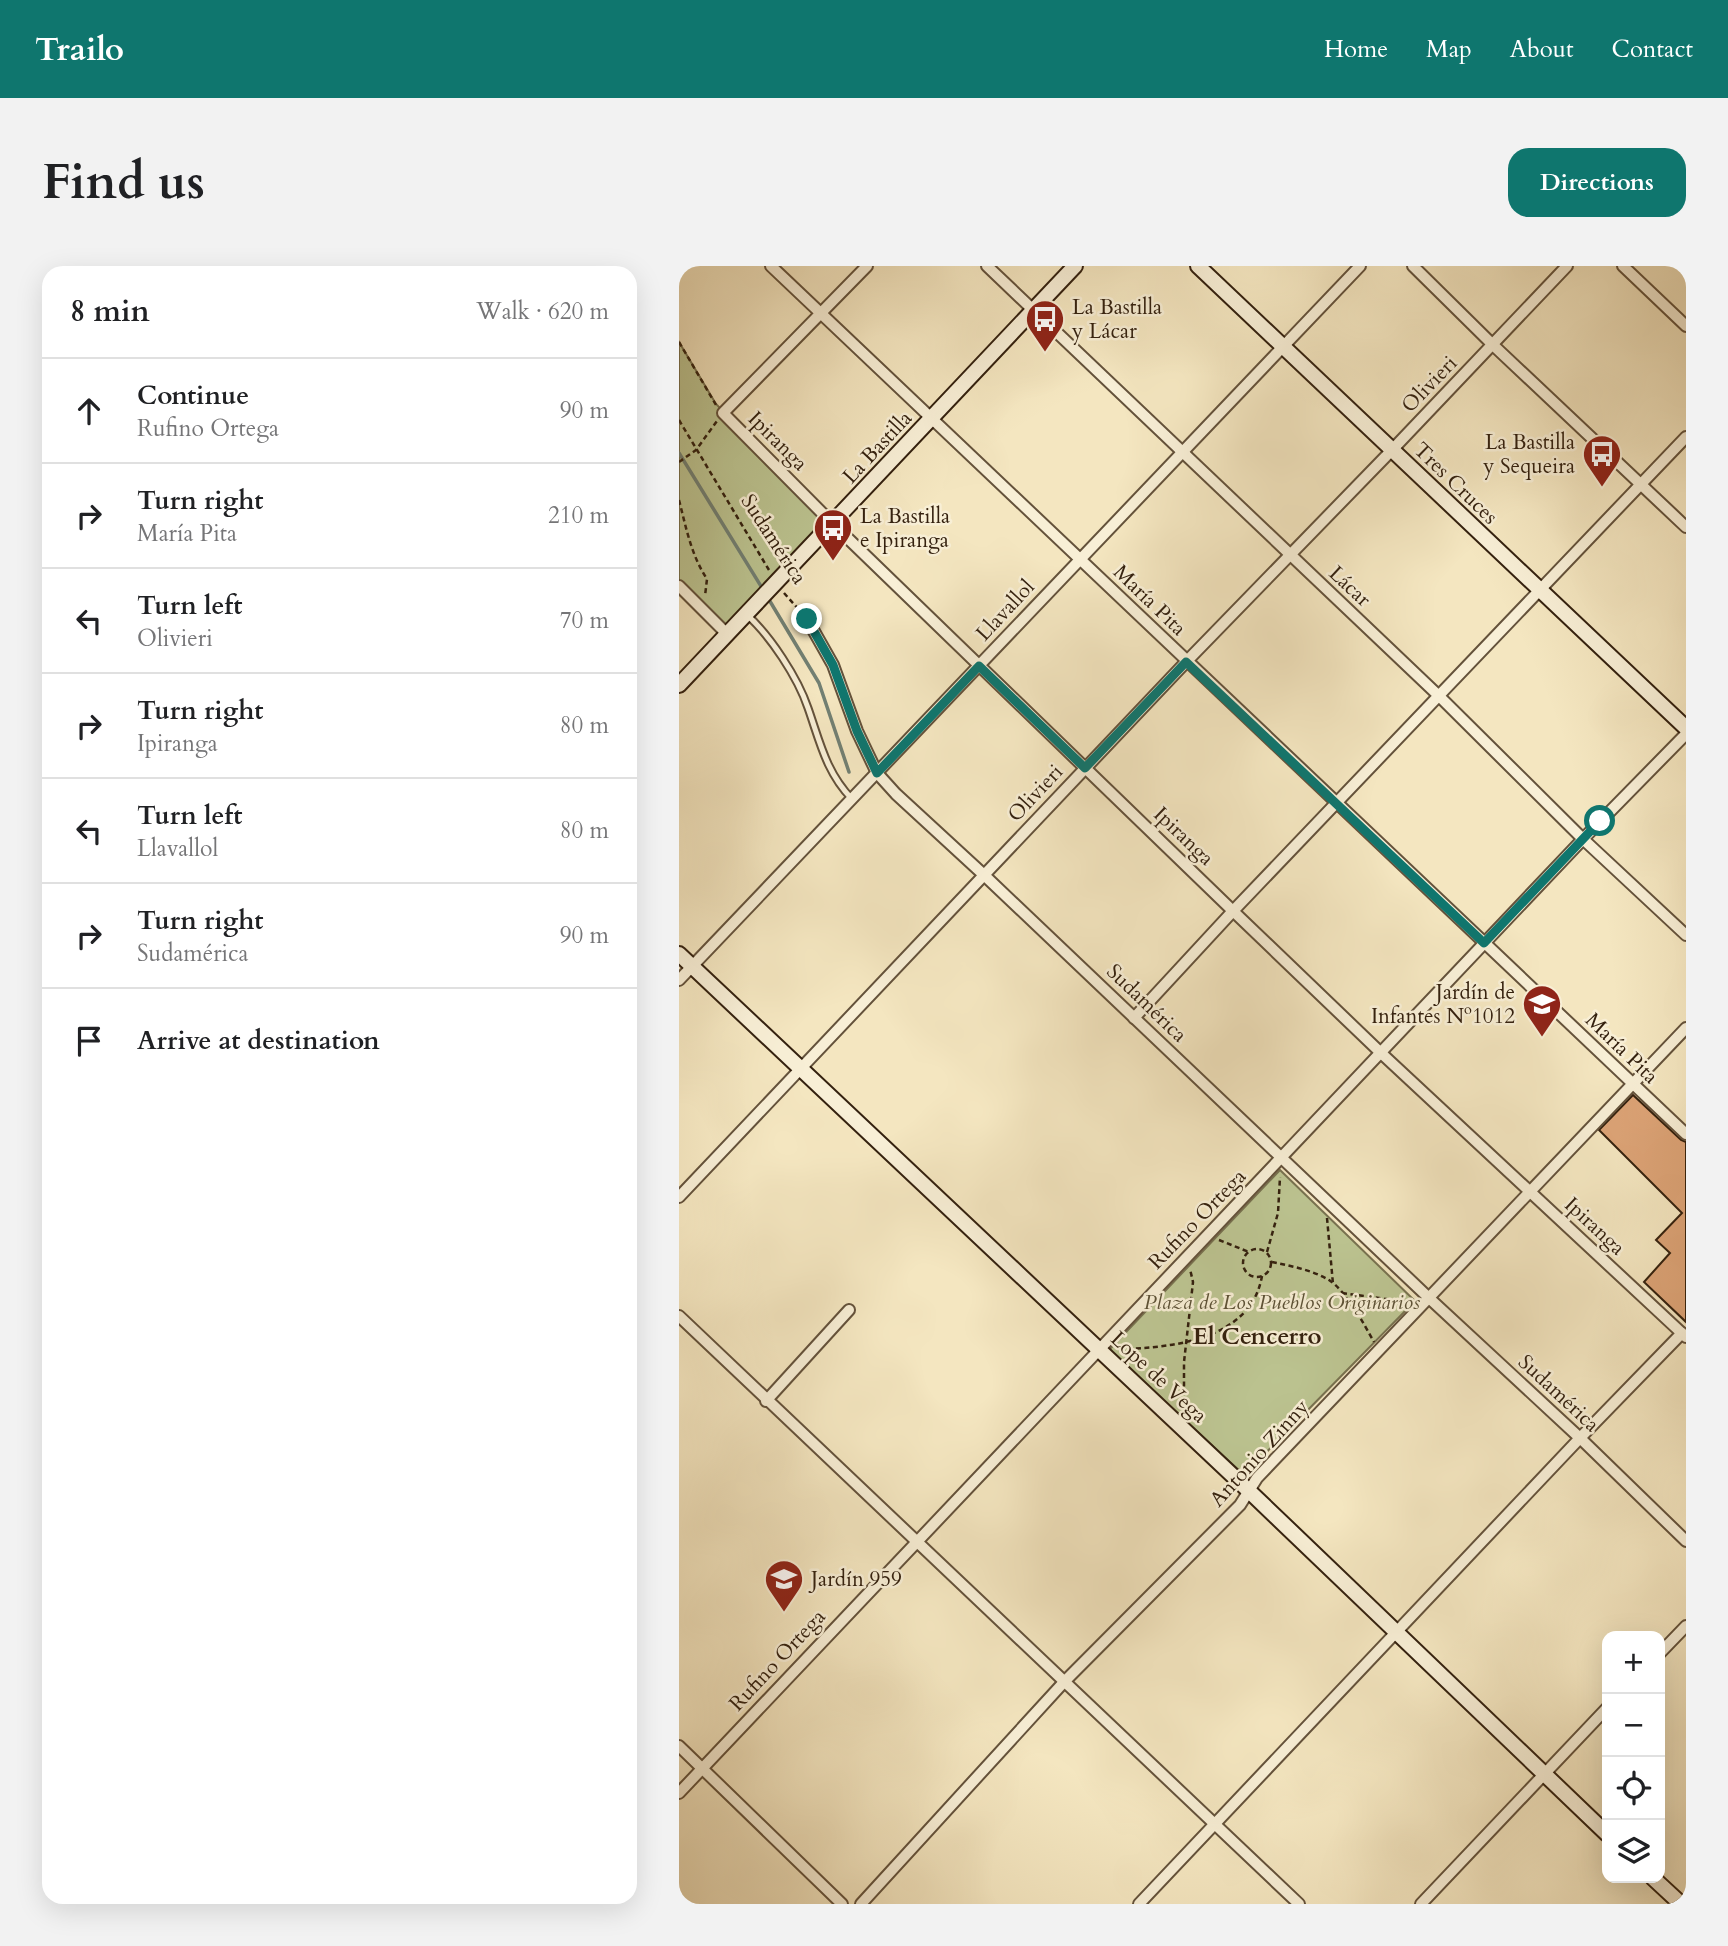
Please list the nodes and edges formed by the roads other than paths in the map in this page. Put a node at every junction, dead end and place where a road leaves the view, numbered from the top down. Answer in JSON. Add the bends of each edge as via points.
{"nodes":[{"id":1,"x":771,"y":266,"type":"edge"},
{"id":2,"x":867,"y":266,"type":"edge"},
{"id":3,"x":987,"y":266,"type":"edge"},
{"id":4,"x":1075,"y":266,"type":"edge"},
{"id":5,"x":1198,"y":266,"type":"edge"},
{"id":6,"x":1360,"y":266,"type":"edge"},
{"id":7,"x":1413,"y":266,"type":"edge"},
{"id":8,"x":1567,"y":266,"type":"edge"},
{"id":9,"x":1623,"y":266,"type":"edge"},
{"id":10,"x":1034,"y":309,"type":"junction"},
{"id":11,"x":820,"y":314,"type":"junction"},
{"id":12,"x":1686,"y":326,"type":"edge"},
{"id":13,"x":1493,"y":345,"type":"junction"},
{"id":14,"x":1283,"y":347,"type":"junction"},
{"id":15,"x":931,"y":419,"type":"junction"},
{"id":16,"x":1686,"y":438,"type":"edge"},
{"id":17,"x":1392,"y":450,"type":"junction"},
{"id":18,"x":1182,"y":454,"type":"junction"},
{"id":19,"x":1641,"y":484,"type":"junction"},
{"id":20,"x":833,"y":524,"type":"junction"},
{"id":21,"x":1686,"y":527,"type":"edge"},
{"id":22,"x":1289,"y":554,"type":"junction"},
{"id":23,"x":1079,"y":559,"type":"junction"},
{"id":24,"x":679,"y":586,"type":"edge"},
{"id":25,"x":1540,"y":592,"type":"junction"},
{"id":26,"x":747,"y":614,"type":"junction"},
{"id":27,"x":807,"y":619,"type":"road end"},
{"id":28,"x":728,"y":635,"type":"junction"},
{"id":29,"x":1186,"y":662,"type":"junction"},
{"id":30,"x":979,"y":666,"type":"junction"},
{"id":31,"x":679,"y":685,"type":"edge"},
{"id":32,"x":1439,"y":696,"type":"junction"},
{"id":33,"x":1686,"y":728,"type":"edge"},
{"id":34,"x":1686,"y":734,"type":"edge"},
{"id":35,"x":1085,"y":768,"type":"junction"},
{"id":36,"x":877,"y":773,"type":"junction"},
{"id":37,"x":852,"y":799,"type":"junction"},
{"id":38,"x":1336,"y":802,"type":"junction"},
{"id":39,"x":1583,"y":838,"type":"junction"},
{"id":40,"x":984,"y":875,"type":"junction"},
{"id":41,"x":1233,"y":911,"type":"junction"},
{"id":42,"x":1686,"y":935,"type":"edge"},
{"id":43,"x":1484,"y":943,"type":"junction"},
{"id":44,"x":679,"y":954,"type":"edge"},
{"id":45,"x":692,"y":966,"type":"junction"},
{"id":46,"x":679,"y":980,"type":"edge"},
{"id":47,"x":1134,"y":1018,"type":"junction"},
{"id":48,"x":1686,"y":1028,"type":"edge"},
{"id":49,"x":1381,"y":1053,"type":"junction"},
{"id":50,"x":801,"y":1068,"type":"junction"},
{"id":51,"x":1632,"y":1084,"type":"junction"},
{"id":52,"x":1686,"y":1134,"type":"edge"},
{"id":53,"x":1281,"y":1158,"type":"junction"},
{"id":54,"x":1529,"y":1191,"type":"junction"},
{"id":55,"x":679,"y":1197,"type":"edge"},
{"id":56,"x":1425,"y":1302,"type":"junction"},
{"id":57,"x":849,"y":1310,"type":"dead end"},
{"id":58,"x":679,"y":1316,"type":"edge"},
{"id":59,"x":1684,"y":1335,"type":"edge"},
{"id":60,"x":1098,"y":1350,"type":"junction"},
{"id":61,"x":766,"y":1401,"type":"junction"},
{"id":62,"x":1580,"y":1438,"type":"junction"},
{"id":63,"x":1249,"y":1491,"type":"junction"},
{"id":64,"x":916,"y":1541,"type":"junction"},
{"id":65,"x":1686,"y":1541,"type":"edge"},
{"id":66,"x":1686,"y":1626,"type":"edge"},
{"id":67,"x":1396,"y":1632,"type":"junction"},
{"id":68,"x":1665,"y":1648,"type":"edge"},
{"id":69,"x":1064,"y":1682,"type":"junction"},
{"id":70,"x":1602,"y":1714,"type":"edge"},
{"id":71,"x":679,"y":1745,"type":"edge"},
{"id":72,"x":703,"y":1768,"type":"junction"},
{"id":73,"x":1544,"y":1775,"type":"junction"},
{"id":74,"x":679,"y":1793,"type":"edge"},
{"id":75,"x":1215,"y":1824,"type":"junction"},
{"id":76,"x":1602,"y":1829,"type":"edge"},
{"id":77,"x":1658,"y":1883,"type":"edge"},
{"id":78,"x":842,"y":1904,"type":"edge"},
{"id":79,"x":861,"y":1904,"type":"edge"},
{"id":80,"x":1139,"y":1904,"type":"edge"},
{"id":81,"x":1299,"y":1904,"type":"edge"},
{"id":82,"x":1421,"y":1904,"type":"edge"},
{"id":83,"x":1681,"y":1904,"type":"edge"}],
"edges":[{"from":1,"to":11,"type":"street","name":"María Pita"},
{"from":2,"to":11,"type":"street"},
{"from":3,"to":10,"type":"street","name":"Lácar"},
{"from":4,"to":10,"type":"street","name":"La Bastilla"},
{"from":5,"to":14,"type":"street","name":"Tres Cruces"},
{"from":6,"to":14,"type":"street","name":"Llavallol"},
{"from":7,"to":13,"type":"street"},
{"from":8,"to":13,"type":"street","name":"Olivieri"},
{"from":9,"to":12,"type":"street"},
{"from":10,"to":15,"type":"street","name":"La Bastilla"},
{"from":10,"to":18,"type":"street","name":"Lácar"},
{"from":11,"to":15,"type":"street","name":"María Pita"},
{"from":11,"to":20,"type":"street","name":"Ipiranga","via":[[723,413]]},
{"from":13,"to":17,"type":"street","name":"Olivieri"},
{"from":13,"to":19,"type":"street"},
{"from":14,"to":17,"type":"street","name":"Tres Cruces"},
{"from":14,"to":18,"type":"street","name":"Llavallol"},
{"from":15,"to":20,"type":"street","name":"La Bastilla"},
{"from":15,"to":23,"type":"street","name":"María Pita"},
{"from":16,"to":19,"type":"street"},
{"from":17,"to":22,"type":"street","name":"Olivieri"},
{"from":17,"to":25,"type":"street","name":"Tres Cruces"},
{"from":18,"to":22,"type":"street","name":"Lácar"},
{"from":18,"to":23,"type":"street","name":"Llavallol"},
{"from":19,"to":21,"type":"street"},
{"from":19,"to":25,"type":"street"},
{"from":20,"to":26,"type":"street","name":"La Bastilla"},
{"from":20,"to":30,"type":"street","name":"Ipiranga"},
{"from":22,"to":29,"type":"street","name":"Olivieri"},
{"from":22,"to":32,"type":"street","name":"Lácar"},
{"from":23,"to":29,"type":"street","name":"María Pita"},
{"from":23,"to":30,"type":"street","name":"Llavallol"},
{"from":24,"to":28,"type":"street"},
{"from":25,"to":32,"type":"street"},
{"from":25,"to":33,"type":"street","name":"Tres Cruces"},
{"from":26,"to":28,"type":"street","name":"La Bastilla"},
{"from":26,"to":37,"type":"lane","via":[[769,638],[802,694],[826,760]]},
{"from":27,"to":36,"type":"street","name":"Sudamérica","via":[[833,665]]},
{"from":28,"to":31,"type":"street","name":"La Bastilla"},
{"from":29,"to":35,"type":"street","name":"Olivieri"},
{"from":29,"to":38,"type":"street","name":"María Pita"},
{"from":30,"to":35,"type":"street","name":"Ipiranga"},
{"from":30,"to":36,"type":"street","name":"Llavallol"},
{"from":32,"to":38,"type":"street"},
{"from":32,"to":39,"type":"street","name":"Lácar"},
{"from":34,"to":39,"type":"street","name":"Rufino Ortega"},
{"from":35,"to":40,"type":"street","name":"Olivieri"},
{"from":35,"to":41,"type":"street","name":"Ipiranga"},
{"from":36,"to":37,"type":"street","name":"Llavallol"},
{"from":36,"to":40,"type":"street","name":"Sudamérica"},
{"from":37,"to":45,"type":"street","name":"Llavallol"},
{"from":38,"to":41,"type":"street"},
{"from":38,"to":43,"type":"street","name":"María Pita"},
{"from":39,"to":42,"type":"street","name":"Lácar"},
{"from":39,"to":43,"type":"street","name":"Rufino Ortega"},
{"from":40,"to":47,"type":"street","name":"Sudamérica"},
{"from":40,"to":50,"type":"street","name":"Olivieri"},
{"from":41,"to":47,"type":"street"},
{"from":41,"to":49,"type":"street","name":"Ipiranga"},
{"from":43,"to":49,"type":"street","name":"Rufino Ortega"},
{"from":43,"to":51,"type":"street","name":"María Pita"},
{"from":44,"to":45,"type":"street","name":"Lope de Vega"},
{"from":45,"to":46,"type":"street","name":"Llavallol"},
{"from":45,"to":50,"type":"street","name":"Lope de Vega"},
{"from":47,"to":53,"type":"street","name":"Sudamérica"},
{"from":48,"to":51,"type":"street","name":"Antonio Zinny"},
{"from":49,"to":53,"type":"street","name":"Rufino Ortega"},
{"from":49,"to":54,"type":"street","name":"Ipiranga"},
{"from":50,"to":55,"type":"street","name":"Olivieri"},
{"from":50,"to":60,"type":"street","name":"Lope de Vega"},
{"from":51,"to":52,"type":"street","name":"María Pita"},
{"from":51,"to":54,"type":"street","name":"Antonio Zinny"},
{"from":53,"to":56,"type":"street","name":"Sudamérica"},
{"from":53,"to":60,"type":"street","name":"Rufino Ortega"},
{"from":54,"to":56,"type":"street","name":"Antonio Zinny"},
{"from":54,"to":59,"type":"street","name":"Ipiranga"},
{"from":56,"to":62,"type":"street","name":"Sudamérica"},
{"from":56,"to":63,"type":"street","name":"Antonio Zinny"},
{"from":57,"to":61,"type":"street"},
{"from":58,"to":61,"type":"street"},
{"from":59,"to":62,"type":"street"},
{"from":60,"to":63,"type":"street","name":"Lope de Vega"},
{"from":60,"to":64,"type":"street","name":"Rufino Ortega"},
{"from":61,"to":64,"type":"street"},
{"from":62,"to":65,"type":"street","name":"Sudamérica"},
{"from":62,"to":67,"type":"street"},
{"from":63,"to":67,"type":"street","name":"Lope de Vega"},
{"from":63,"to":69,"type":"street","name":"Antonio Zinny"},
{"from":64,"to":69,"type":"street"},
{"from":64,"to":72,"type":"street","name":"Rufino Ortega"},
{"from":66,"to":68,"type":"street"},
{"from":67,"to":73,"type":"street","name":"Lope de Vega"},
{"from":67,"to":75,"type":"street"},
{"from":69,"to":75,"type":"street"},
{"from":69,"to":79,"type":"street","name":"Antonio Zinny"},
{"from":70,"to":73,"type":"street"},
{"from":71,"to":72,"type":"street"},
{"from":72,"to":74,"type":"street","name":"Rufino Ortega"},
{"from":72,"to":78,"type":"street"},
{"from":73,"to":76,"type":"street","name":"Lope de Vega"},
{"from":73,"to":82,"type":"street"},
{"from":75,"to":80,"type":"street"},
{"from":75,"to":81,"type":"street"},
{"from":77,"to":83,"type":"street"}]}
